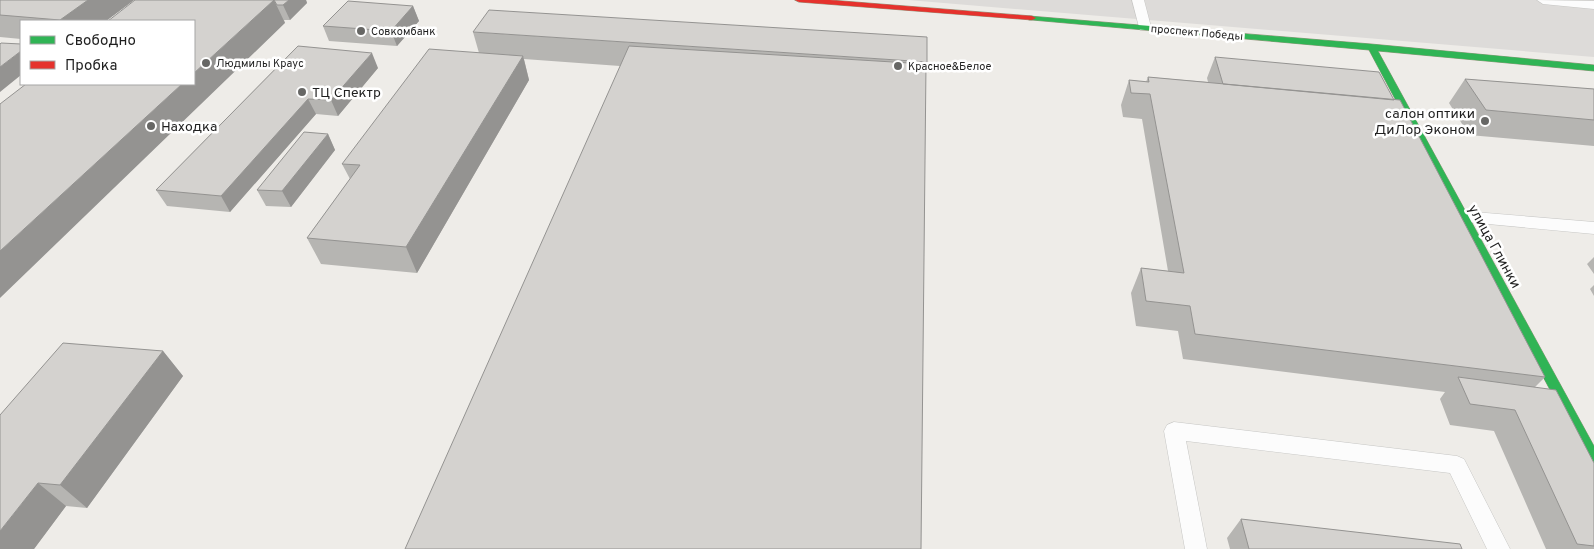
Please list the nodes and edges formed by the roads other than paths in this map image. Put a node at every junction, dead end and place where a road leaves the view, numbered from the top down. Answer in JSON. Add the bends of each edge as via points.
{"nodes":[{"id":1,"x":799,"y":0,"type":"edge"},
{"id":2,"x":1138,"y":0,"type":"edge"},
{"id":3,"x":1543,"y":0,"type":"edge"},
{"id":4,"x":1594,"y":5,"type":"edge"},
{"id":5,"x":1145,"y":27,"type":"junction"},
{"id":6,"x":1371,"y":47,"type":"junction"},
{"id":7,"x":1594,"y":68,"type":"edge"},
{"id":8,"x":1462,"y":217,"type":"junction"},
{"id":9,"x":1594,"y":228,"type":"edge"},
{"id":10,"x":1594,"y":459,"type":"edge"},
{"id":11,"x":1196,"y":549,"type":"edge"},
{"id":12,"x":1499,"y":549,"type":"edge"}],
"edges":[{"from":1,"to":5,"type":"main road","name":"проспект Победы"},
{"from":2,"to":5,"type":"lane"},
{"from":3,"to":4,"type":"lane"},
{"from":5,"to":6,"type":"main road","name":"проспект Победы"},
{"from":6,"to":7,"type":"main road","name":"проспект Победы"},
{"from":6,"to":8,"type":"main road","name":"улица Глинки"},
{"from":8,"to":9,"type":"lane"},
{"from":8,"to":10,"type":"main road","name":"улица Глинки"},
{"from":11,"to":12,"type":"lane","via":[[1174,431],[1457,465]]}]}
